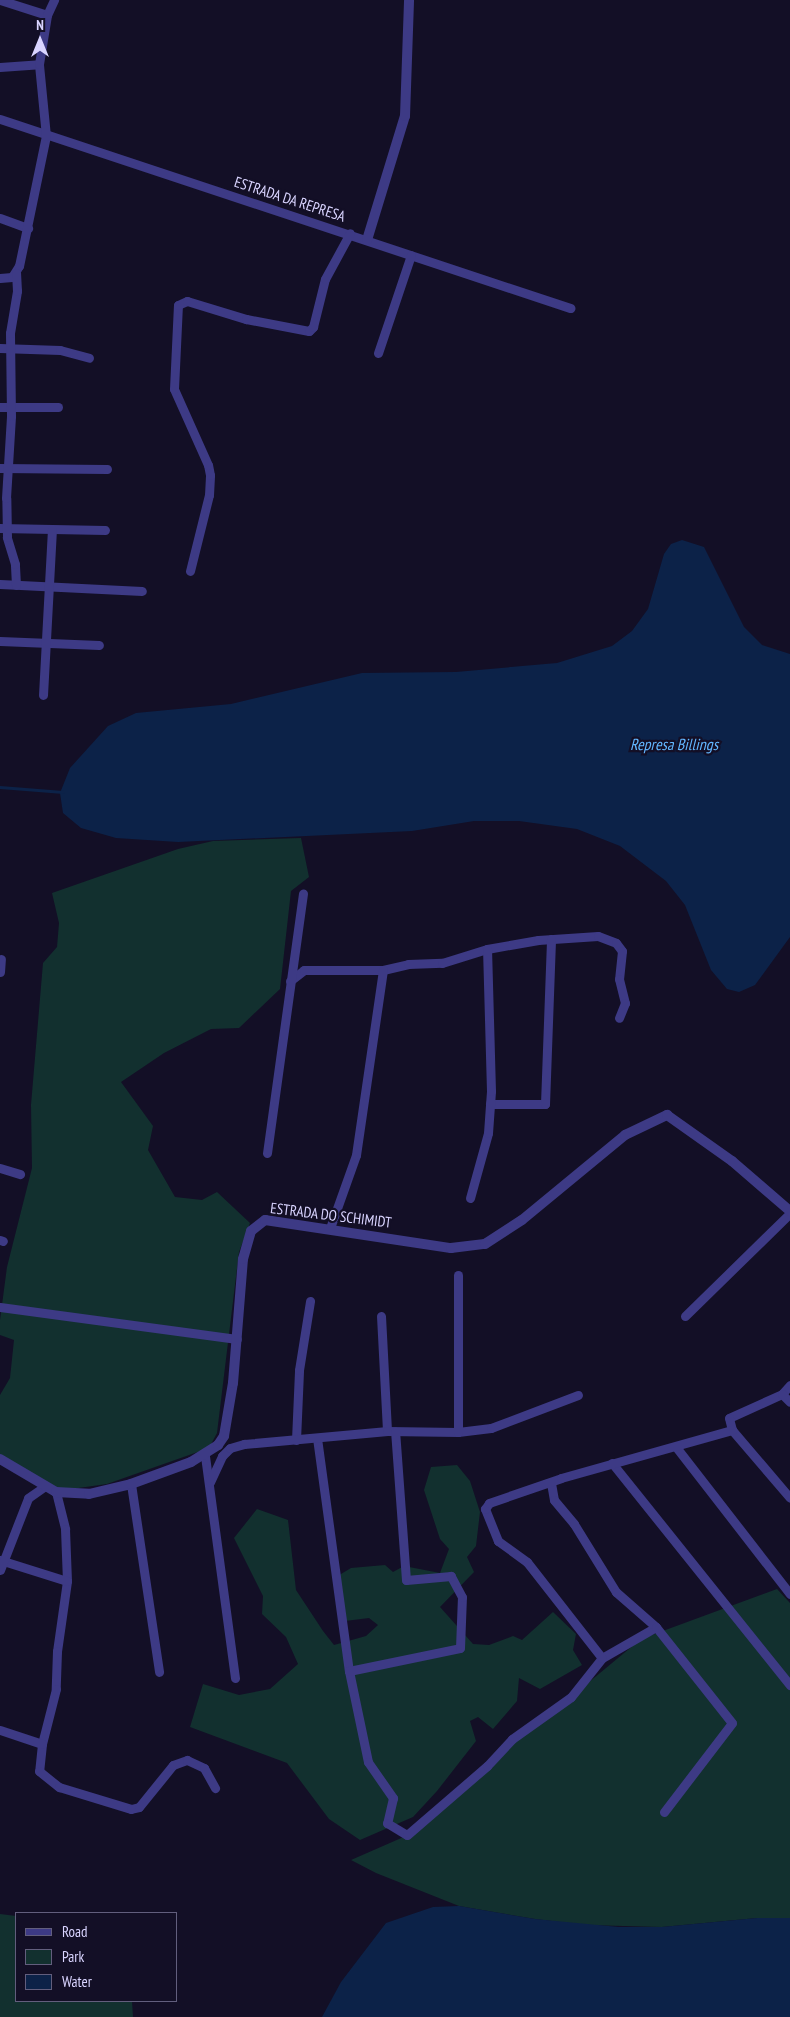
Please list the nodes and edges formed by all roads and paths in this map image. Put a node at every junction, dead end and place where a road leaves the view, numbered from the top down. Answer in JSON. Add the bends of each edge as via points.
{"nodes":[{"id":1,"x":0,"y":0,"type":"edge"},
{"id":2,"x":54,"y":0,"type":"edge"},
{"id":3,"x":409,"y":0,"type":"edge"},
{"id":4,"x":48,"y":15,"type":"junction"},
{"id":5,"x":40,"y":64,"type":"junction"},
{"id":6,"x":0,"y":67,"type":"edge"},
{"id":7,"x":0,"y":119,"type":"edge"},
{"id":8,"x":46,"y":136,"type":"junction"},
{"id":9,"x":0,"y":218,"type":"edge"},
{"id":10,"x":28,"y":228,"type":"junction"},
{"id":11,"x":350,"y":233,"type":"junction"},
{"id":12,"x":367,"y":240,"type":"junction"},
{"id":13,"x":411,"y":255,"type":"junction"},
{"id":14,"x":16,"y":273,"type":"junction"},
{"id":15,"x":0,"y":278,"type":"edge"},
{"id":16,"x":570,"y":308,"type":"dead end"},
{"id":17,"x":0,"y":348,"type":"edge"},
{"id":18,"x":10,"y":348,"type":"junction"},
{"id":19,"x":378,"y":353,"type":"dead end"},
{"id":20,"x":89,"y":358,"type":"dead end"},
{"id":21,"x":0,"y":407,"type":"edge"},
{"id":22,"x":11,"y":407,"type":"junction"},
{"id":23,"x":58,"y":408,"type":"dead end"},
{"id":24,"x":4,"y":468,"type":"edge"},
{"id":25,"x":107,"y":469,"type":"dead end"},
{"id":26,"x":3,"y":528,"type":"edge"},
{"id":27,"x":52,"y":529,"type":"junction"},
{"id":28,"x":105,"y":530,"type":"dead end"},
{"id":29,"x":190,"y":571,"type":"dead end"},
{"id":30,"x":0,"y":584,"type":"edge"},
{"id":31,"x":16,"y":584,"type":"junction"},
{"id":32,"x":49,"y":586,"type":"junction"},
{"id":33,"x":142,"y":591,"type":"dead end"},
{"id":34,"x":0,"y":641,"type":"edge"},
{"id":35,"x":46,"y":643,"type":"junction"},
{"id":36,"x":98,"y":645,"type":"dead end"},
{"id":37,"x":43,"y":695,"type":"dead end"},
{"id":38,"x":303,"y":893,"type":"dead end"},
{"id":39,"x":551,"y":938,"type":"junction"},
{"id":40,"x":487,"y":949,"type":"junction"},
{"id":41,"x":1,"y":959,"type":"dead end"},
{"id":42,"x":383,"y":970,"type":"junction"},
{"id":43,"x":0,"y":972,"type":"edge"},
{"id":44,"x":290,"y":981,"type":"junction"},
{"id":45,"x":619,"y":1018,"type":"dead end"},
{"id":46,"x":490,"y":1104,"type":"junction"},
{"id":47,"x":267,"y":1153,"type":"dead end"},
{"id":48,"x":0,"y":1168,"type":"edge"},
{"id":49,"x":20,"y":1174,"type":"dead end"},
{"id":50,"x":470,"y":1198,"type":"dead end"},
{"id":51,"x":790,"y":1212,"type":"edge"},
{"id":52,"x":330,"y":1228,"type":"junction"},
{"id":53,"x":458,"y":1275,"type":"dead end"},
{"id":54,"x":310,"y":1301,"type":"dead end"},
{"id":55,"x":0,"y":1307,"type":"edge"},
{"id":56,"x":382,"y":1316,"type":"dead end"},
{"id":57,"x":685,"y":1316,"type":"dead end"},
{"id":58,"x":237,"y":1339,"type":"junction"},
{"id":59,"x":790,"y":1385,"type":"edge"},
{"id":60,"x":782,"y":1394,"type":"junction"},
{"id":61,"x":578,"y":1395,"type":"dead end"},
{"id":62,"x":790,"y":1402,"type":"edge"},
{"id":63,"x":732,"y":1430,"type":"junction"},
{"id":64,"x":391,"y":1431,"type":"junction"},
{"id":65,"x":458,"y":1432,"type":"junction"},
{"id":66,"x":317,"y":1438,"type":"junction"},
{"id":67,"x":296,"y":1440,"type":"junction"},
{"id":68,"x":676,"y":1447,"type":"junction"},
{"id":69,"x":205,"y":1456,"type":"junction"},
{"id":70,"x":0,"y":1458,"type":"edge"},
{"id":71,"x":612,"y":1462,"type":"junction"},
{"id":72,"x":210,"y":1482,"type":"junction"},
{"id":73,"x":131,"y":1484,"type":"junction"},
{"id":74,"x":551,"y":1484,"type":"junction"},
{"id":75,"x":44,"y":1487,"type":"junction"},
{"id":76,"x":56,"y":1492,"type":"junction"},
{"id":77,"x":790,"y":1498,"type":"edge"},
{"id":78,"x":1,"y":1563,"type":"edge"},
{"id":79,"x":67,"y":1581,"type":"junction"},
{"id":80,"x":790,"y":1594,"type":"edge"},
{"id":81,"x":656,"y":1627,"type":"junction"},
{"id":82,"x":602,"y":1658,"type":"junction"},
{"id":83,"x":349,"y":1671,"type":"junction"},
{"id":84,"x":159,"y":1672,"type":"dead end"},
{"id":85,"x":235,"y":1678,"type":"dead end"},
{"id":86,"x":790,"y":1685,"type":"edge"},
{"id":87,"x":0,"y":1730,"type":"edge"},
{"id":88,"x":42,"y":1744,"type":"junction"},
{"id":89,"x":215,"y":1788,"type":"dead end"},
{"id":90,"x":664,"y":1812,"type":"dead end"}],
"edges":[{"from":1,"to":4,"type":"street"},
{"from":2,"to":4,"type":"street"},
{"from":3,"to":12,"type":"street","via":[[404,122]]},
{"from":4,"to":5,"type":"street"},
{"from":5,"to":6,"type":"street"},
{"from":5,"to":8,"type":"street"},
{"from":7,"to":8,"type":"street","name":"ESTRADA DA REPRESA"},
{"from":8,"to":10,"type":"street"},
{"from":8,"to":11,"type":"street","name":"ESTRADA DA REPRESA"},
{"from":9,"to":10,"type":"street"},
{"from":10,"to":14,"type":"street"},
{"from":11,"to":12,"type":"street","name":"ESTRADA DA REPRESA"},
{"from":11,"to":29,"type":"street","via":[[325,280],[313,327],[309,331],[246,319],[186,301],[178,305],[174,389],[210,475],[209,495]]},
{"from":12,"to":13,"type":"street","name":"ESTRADA DA REPRESA"},
{"from":13,"to":16,"type":"street","name":"ESTRADA DA REPRESA"},
{"from":13,"to":19,"type":"street"},
{"from":14,"to":15,"type":"street"},
{"from":14,"to":18,"type":"street"},
{"from":17,"to":18,"type":"street"},
{"from":18,"to":20,"type":"street","via":[[60,350]]},
{"from":18,"to":22,"type":"street"},
{"from":21,"to":22,"type":"street"},
{"from":22,"to":23,"type":"street"},
{"from":22,"to":24,"type":"street"},
{"from":24,"to":25,"type":"street"},
{"from":24,"to":26,"type":"street"},
{"from":26,"to":27,"type":"street"},
{"from":26,"to":31,"type":"street","via":[[15,564]]},
{"from":27,"to":28,"type":"street"},
{"from":27,"to":32,"type":"street"},
{"from":30,"to":31,"type":"street"},
{"from":31,"to":32,"type":"street"},
{"from":32,"to":33,"type":"street"},
{"from":32,"to":35,"type":"street"},
{"from":34,"to":35,"type":"street"},
{"from":35,"to":36,"type":"street"},
{"from":35,"to":37,"type":"street"},
{"from":38,"to":44,"type":"street"},
{"from":39,"to":40,"type":"street"},
{"from":39,"to":45,"type":"street","via":[[598,936],[616,943],[622,951],[619,979],[624,1003]]},
{"from":39,"to":46,"type":"street","via":[[545,1104]]},
{"from":40,"to":42,"type":"street","via":[[442,963],[408,964]]},
{"from":40,"to":46,"type":"street"},
{"from":41,"to":43,"type":"street"},
{"from":42,"to":44,"type":"street","via":[[304,970]]},
{"from":42,"to":52,"type":"street","via":[[356,1155]]},
{"from":44,"to":47,"type":"street"},
{"from":46,"to":50,"type":"street","via":[[488,1132]]},
{"from":48,"to":49,"type":"street"},
{"from":51,"to":52,"type":"street","name":"ESTRADA DO SCHIMIDT","via":[[732,1161],[674,1118],[662,1115],[625,1135],[522,1220],[485,1244],[451,1248]]},
{"from":51,"to":57,"type":"street"},
{"from":52,"to":58,"type":"street","name":"ESTRADA DO SCHIMIDT","via":[[272,1220],[256,1225],[243,1259]]},
{"from":53,"to":65,"type":"street"},
{"from":54,"to":67,"type":"street","via":[[299,1370]]},
{"from":55,"to":58,"type":"street"},
{"from":56,"to":64,"type":"street"},
{"from":58,"to":69,"type":"street","name":"ESTRADA DO SCHIMIDT","via":[[224,1436]]},
{"from":59,"to":60,"type":"street"},
{"from":60,"to":62,"type":"street"},
{"from":60,"to":63,"type":"street","via":[[729,1418]]},
{"from":61,"to":65,"type":"street","via":[[490,1428]]},
{"from":63,"to":68,"type":"street"},
{"from":63,"to":77,"type":"street"},
{"from":64,"to":65,"type":"street"},
{"from":64,"to":66,"type":"street"},
{"from":64,"to":83,"type":"street","via":[[406,1580],[451,1576],[462,1597],[460,1648]]},
{"from":66,"to":67,"type":"street"},
{"from":66,"to":83,"type":"street"},
{"from":67,"to":72,"type":"street","via":[[230,1448],[222,1456]]},
{"from":68,"to":71,"type":"street"},
{"from":68,"to":80,"type":"street"},
{"from":69,"to":72,"type":"street"},
{"from":69,"to":73,"type":"street","name":"ESTRADA DO SCHIMIDT"},
{"from":70,"to":75,"type":"street","name":"ESTRADA DO SCHIMIDT"},
{"from":71,"to":74,"type":"street"},
{"from":71,"to":86,"type":"street"},
{"from":72,"to":85,"type":"street","via":[[209,1502]]},
{"from":73,"to":76,"type":"street","name":"ESTRADA DO SCHIMIDT","via":[[89,1494]]},
{"from":73,"to":84,"type":"street"},
{"from":74,"to":81,"type":"street","via":[[554,1500],[574,1524],[616,1592]]},
{"from":74,"to":82,"type":"street","via":[[489,1503],[485,1509],[498,1540],[527,1562]]},
{"from":75,"to":76,"type":"street","name":"ESTRADA DO SCHIMIDT"},
{"from":75,"to":78,"type":"street","via":[[28,1498]]},
{"from":76,"to":79,"type":"street","via":[[65,1529]]},
{"from":78,"to":79,"type":"street"},
{"from":79,"to":88,"type":"street","via":[[57,1651],[56,1689]]},
{"from":81,"to":82,"type":"street"},
{"from":81,"to":90,"type":"street","via":[[732,1723]]},
{"from":82,"to":83,"type":"street","via":[[571,1697],[512,1739],[407,1836],[387,1823],[393,1798],[368,1762]]},
{"from":87,"to":88,"type":"street"},
{"from":88,"to":89,"type":"street","via":[[39,1771],[59,1787],[131,1809],[139,1807],[173,1765],[188,1760],[204,1768]]}]}
